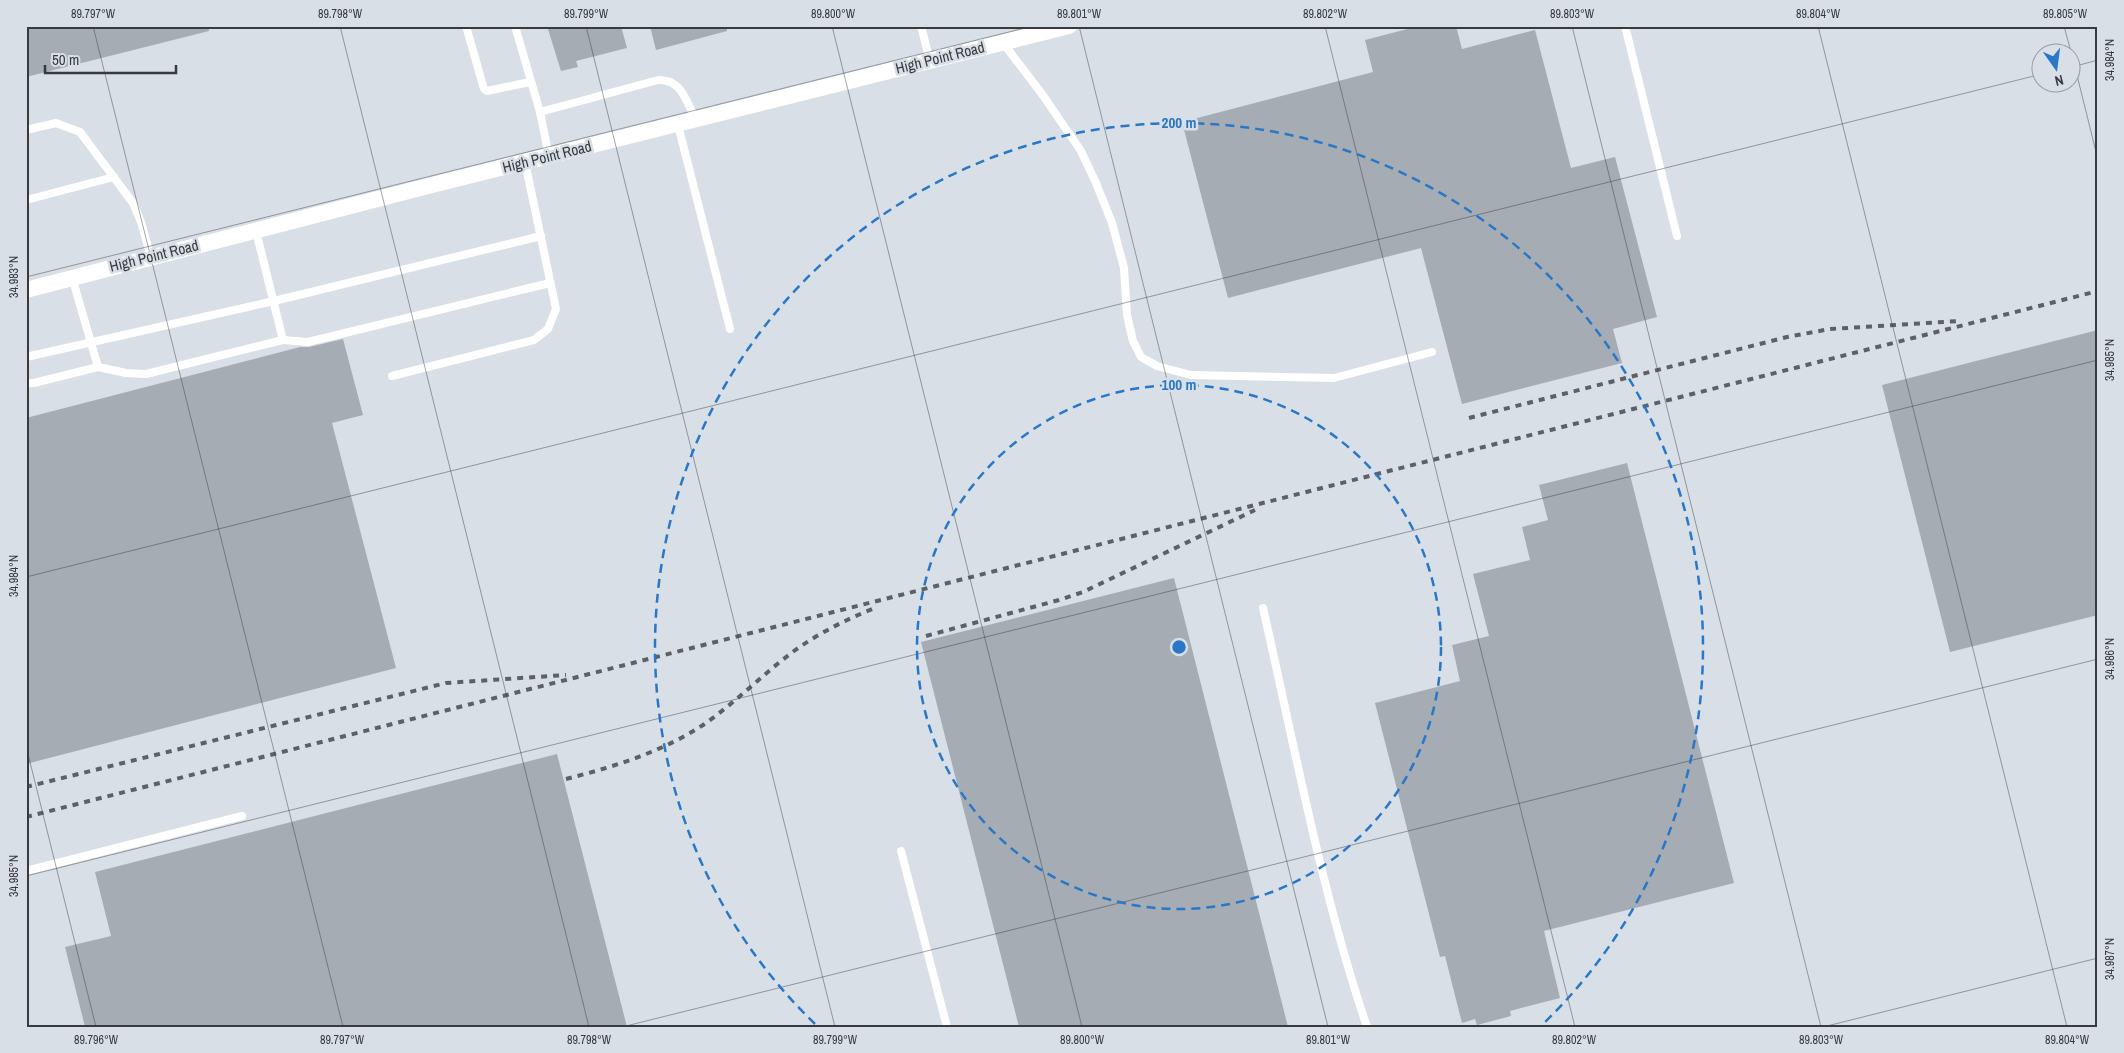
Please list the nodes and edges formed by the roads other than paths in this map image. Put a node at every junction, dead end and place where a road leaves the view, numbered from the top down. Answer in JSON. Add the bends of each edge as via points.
{"nodes":[{"id":1,"x":466,"y":26,"type":"edge"},
{"id":2,"x":515,"y":26,"type":"edge"},
{"id":3,"x":922,"y":26,"type":"edge"},
{"id":4,"x":1068,"y":26,"type":"edge"},
{"id":5,"x":1625,"y":26,"type":"edge"},
{"id":6,"x":1003,"y":43,"type":"junction"},
{"id":7,"x":930,"y":61,"type":"junction"},
{"id":8,"x":530,"y":82,"type":"junction"},
{"id":9,"x":540,"y":112,"type":"junction"},
{"id":10,"x":696,"y":120,"type":"junction"},
{"id":11,"x":678,"y":125,"type":"junction"},
{"id":12,"x":26,"y":130,"type":"edge"},
{"id":13,"x":549,"y":156,"type":"junction"},
{"id":14,"x":525,"y":162,"type":"junction"},
{"id":15,"x":114,"y":177,"type":"junction"},
{"id":16,"x":26,"y":200,"type":"edge"},
{"id":17,"x":256,"y":231,"type":"junction"},
{"id":18,"x":540,"y":236,"type":"junction"},
{"id":19,"x":1677,"y":236,"type":"dead end"},
{"id":20,"x":151,"y":257,"type":"junction"},
{"id":21,"x":72,"y":277,"type":"junction"},
{"id":22,"x":550,"y":283,"type":"junction"},
{"id":23,"x":26,"y":290,"type":"edge"},
{"id":24,"x":274,"y":301,"type":"junction"},
{"id":25,"x":730,"y":329,"type":"dead end"},
{"id":26,"x":283,"y":340,"type":"junction"},
{"id":27,"x":91,"y":342,"type":"junction"},
{"id":28,"x":1432,"y":352,"type":"dead end"},
{"id":29,"x":26,"y":357,"type":"edge"},
{"id":30,"x":98,"y":367,"type":"junction"},
{"id":31,"x":392,"y":376,"type":"dead end"},
{"id":32,"x":26,"y":382,"type":"edge"},
{"id":33,"x":1263,"y":608,"type":"dead end"},
{"id":34,"x":242,"y":816,"type":"dead end"},
{"id":35,"x":901,"y":851,"type":"dead end"},
{"id":36,"x":26,"y":870,"type":"edge"},
{"id":37,"x":947,"y":1027,"type":"edge"},
{"id":38,"x":1367,"y":1027,"type":"edge"}],
"edges":[{"from":1,"to":8,"type":"lane","via":[[484,89]]},
{"from":2,"to":8,"type":"lane"},
{"from":3,"to":7,"type":"lane"},
{"from":4,"to":6,"type":"street","name":"High Point Road"},
{"from":5,"to":19,"type":"lane"},
{"from":6,"to":7,"type":"street","name":"High Point Road"},
{"from":6,"to":28,"type":"lane","via":[[1081,152],[1096,183],[1112,223],[1124,268],[1127,315],[1133,341],[1141,357],[1157,366],[1191,375],[1334,378]]},
{"from":7,"to":10,"type":"street","name":"High Point Road"},
{"from":8,"to":9,"type":"lane"},
{"from":9,"to":10,"type":"lane","via":[[668,79],[676,83]]},
{"from":9,"to":13,"type":"lane"},
{"from":10,"to":11,"type":"street","name":"High Point Road"},
{"from":11,"to":13,"type":"street","name":"High Point Road"},
{"from":11,"to":25,"type":"lane"},
{"from":12,"to":15,"type":"lane","via":[[56,123],[80,132]]},
{"from":13,"to":14,"type":"street","name":"High Point Road"},
{"from":14,"to":17,"type":"street","name":"High Point Road"},
{"from":14,"to":18,"type":"lane"},
{"from":15,"to":16,"type":"lane"},
{"from":15,"to":20,"type":"lane","via":[[133,203]]},
{"from":17,"to":20,"type":"street","name":"High Point Road"},
{"from":17,"to":24,"type":"lane"},
{"from":18,"to":22,"type":"lane"},
{"from":18,"to":24,"type":"lane"},
{"from":20,"to":21,"type":"street","name":"High Point Road"},
{"from":21,"to":23,"type":"street","name":"High Point Road"},
{"from":21,"to":27,"type":"lane"},
{"from":22,"to":26,"type":"lane","via":[[308,342]]},
{"from":22,"to":31,"type":"lane","via":[[556,309],[548,329],[534,340]]},
{"from":24,"to":26,"type":"lane"},
{"from":24,"to":27,"type":"lane"},
{"from":26,"to":30,"type":"lane","via":[[146,374]]},
{"from":27,"to":29,"type":"lane"},
{"from":27,"to":30,"type":"lane"},
{"from":30,"to":32,"type":"lane","via":[[34,383]]},
{"from":33,"to":38,"type":"lane","via":[[1322,870],[1349,974]]},
{"from":34,"to":36,"type":"lane"},
{"from":35,"to":37,"type":"lane"}]}
